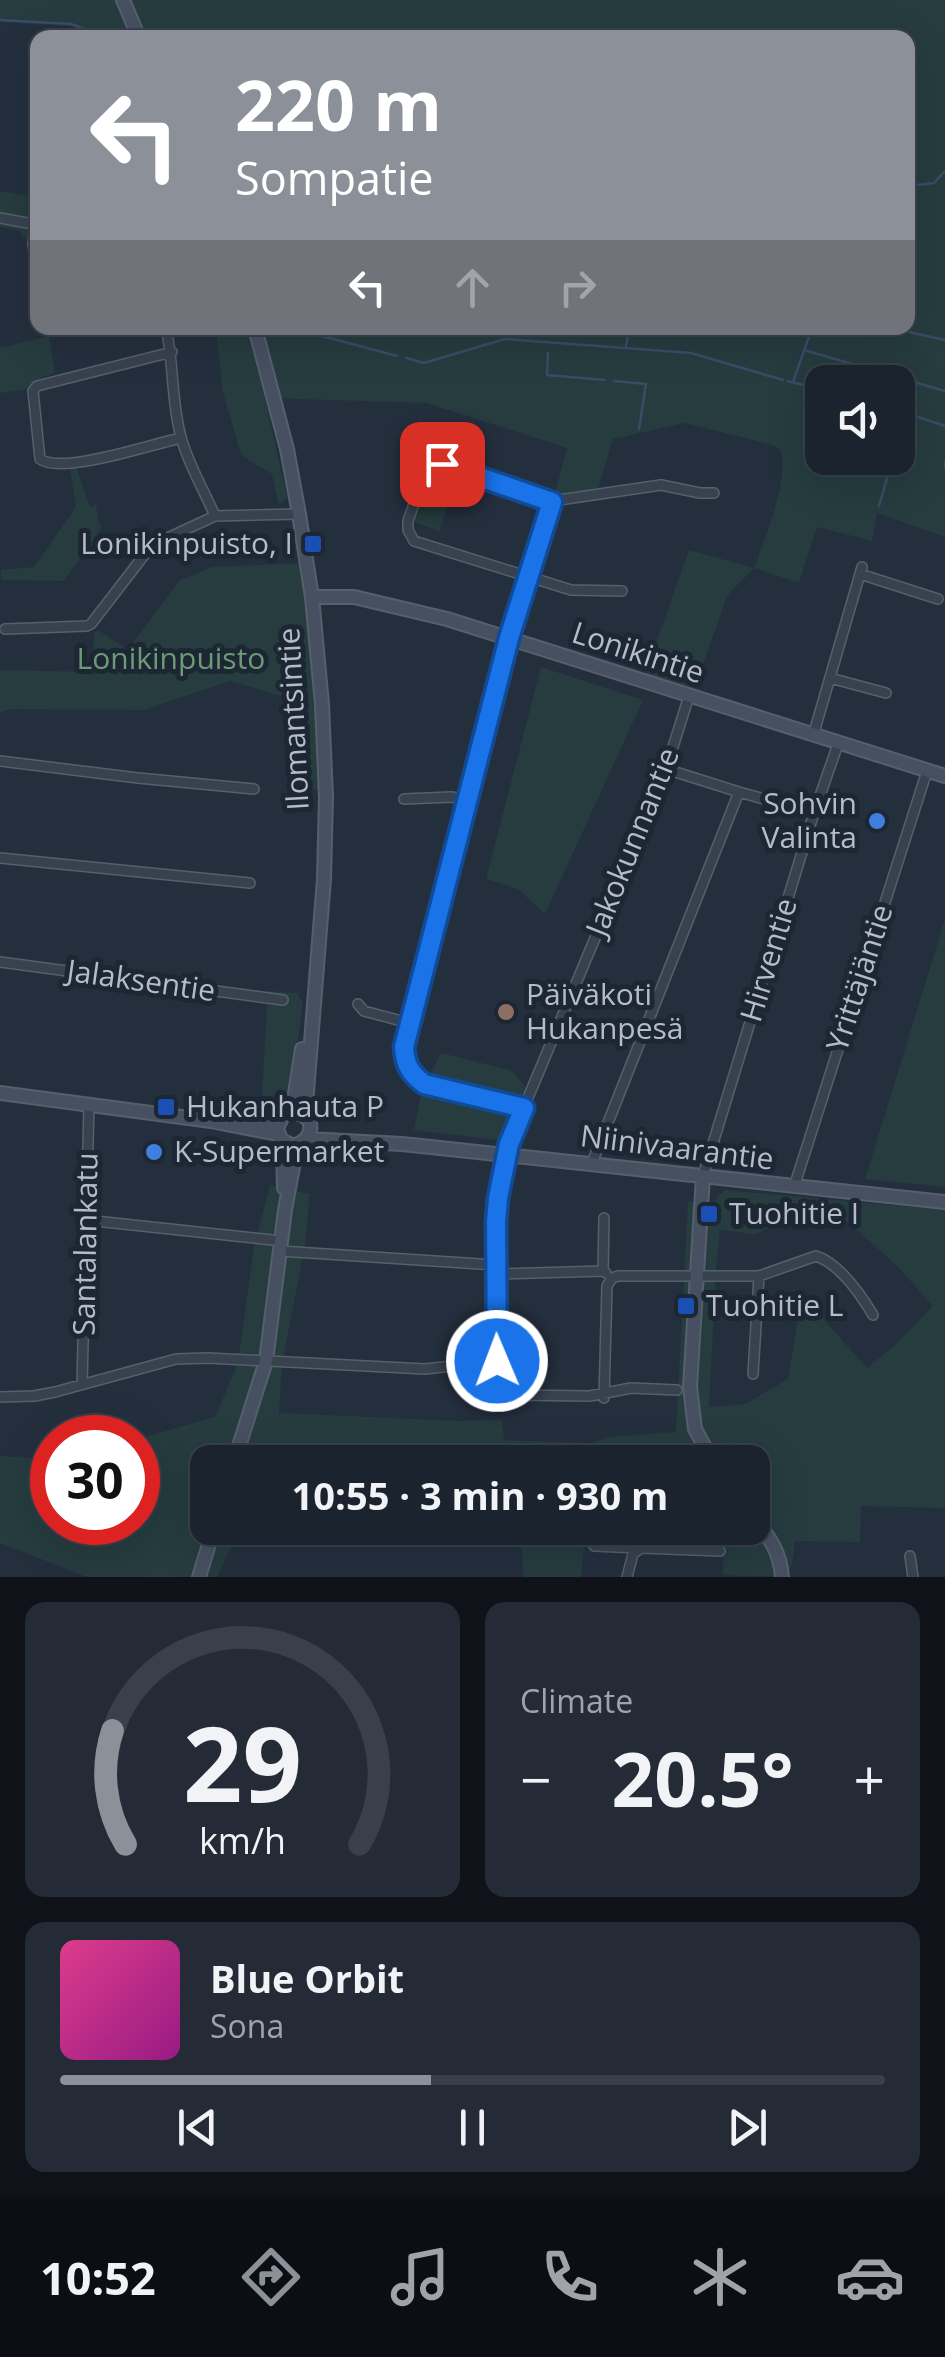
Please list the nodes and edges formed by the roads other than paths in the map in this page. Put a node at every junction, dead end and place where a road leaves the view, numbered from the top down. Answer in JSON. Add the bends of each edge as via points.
{"nodes":[{"id":1,"x":123,"y":0,"type":"edge"},
{"id":2,"x":136,"y":30,"type":"edge"},
{"id":3,"x":0,"y":218,"type":"edge"},
{"id":4,"x":30,"y":224,"type":"edge"},
{"id":5,"x":168,"y":335,"type":"edge"},
{"id":6,"x":257,"y":335,"type":"edge"},
{"id":7,"x":172,"y":352,"type":"junction"},
{"id":8,"x":181,"y":438,"type":"junction"},
{"id":9,"x":714,"y":494,"type":"dead end"},
{"id":10,"x":552,"y":502,"type":"junction"},
{"id":11,"x":299,"y":514,"type":"junction"},
{"id":12,"x":215,"y":516,"type":"junction"},
{"id":13,"x":528,"y":578,"type":"junction"},
{"id":14,"x":622,"y":592,"type":"dead end"},
{"id":15,"x":312,"y":597,"type":"junction"},
{"id":16,"x":938,"y":598,"type":"dead end"},
{"id":17,"x":5,"y":629,"type":"dead end"},
{"id":18,"x":509,"y":638,"type":"junction"},
{"id":19,"x":830,"y":678,"type":"junction"},
{"id":20,"x":886,"y":693,"type":"dead end"},
{"id":21,"x":689,"y":696,"type":"junction"},
{"id":22,"x":813,"y":736,"type":"junction"},
{"id":23,"x":838,"y":744,"type":"junction"},
{"id":24,"x":0,"y":761,"type":"edge"},
{"id":25,"x":666,"y":769,"type":"junction"},
{"id":26,"x":928,"y":771,"type":"junction"},
{"id":27,"x":945,"y":776,"type":"edge"},
{"id":28,"x":254,"y":789,"type":"dead end"},
{"id":29,"x":739,"y":792,"type":"junction"},
{"id":30,"x":404,"y":799,"type":"dead end"},
{"id":31,"x":467,"y":800,"type":"junction"},
{"id":32,"x":814,"y":812,"type":"junction"},
{"id":33,"x":0,"y":858,"type":"edge"},
{"id":34,"x":250,"y":883,"type":"dead end"},
{"id":35,"x":0,"y":962,"type":"edge"},
{"id":36,"x":283,"y":1000,"type":"dead end"},
{"id":37,"x":358,"y":1004,"type":"dead end"},
{"id":38,"x":409,"y":1024,"type":"junction"},
{"id":39,"x":0,"y":1093,"type":"edge"},
{"id":40,"x":89,"y":1105,"type":"junction"},
{"id":41,"x":524,"y":1108,"type":"junction"},
{"id":42,"x":294,"y":1129,"type":"junction"},
{"id":43,"x":506,"y":1154,"type":"junction"},
{"id":44,"x":592,"y":1163,"type":"junction"},
{"id":45,"x":703,"y":1176,"type":"junction"},
{"id":46,"x":794,"y":1187,"type":"junction"},
{"id":47,"x":945,"y":1202,"type":"edge"},
{"id":48,"x":604,"y":1218,"type":"dead end"},
{"id":49,"x":86,"y":1220,"type":"junction"},
{"id":50,"x":281,"y":1246,"type":"junction"},
{"id":51,"x":496,"y":1269,"type":"junction"},
{"id":52,"x":608,"y":1274,"type":"junction"},
{"id":53,"x":696,"y":1275,"type":"junction"},
{"id":54,"x":759,"y":1276,"type":"junction"},
{"id":55,"x":873,"y":1315,"type":"dead end"},
{"id":56,"x":266,"y":1361,"type":"junction"},
{"id":57,"x":497,"y":1361,"type":"junction"},
{"id":58,"x":753,"y":1374,"type":"dead end"},
{"id":59,"x":82,"y":1384,"type":"junction"},
{"id":60,"x":677,"y":1390,"type":"dead end"},
{"id":61,"x":603,"y":1396,"type":"junction"},
{"id":62,"x":0,"y":1397,"type":"edge"},
{"id":63,"x":240,"y":1445,"type":"edge"},
{"id":64,"x":703,"y":1445,"type":"edge"},
{"id":65,"x":770,"y":1538,"type":"edge"},
{"id":66,"x":208,"y":1545,"type":"edge"},
{"id":67,"x":594,"y":1546,"type":"dead end"},
{"id":68,"x":642,"y":1548,"type":"junction"},
{"id":69,"x":720,"y":1551,"type":"dead end"},
{"id":70,"x":910,"y":1556,"type":"dead end"},
{"id":71,"x":198,"y":1577,"type":"edge"},
{"id":72,"x":627,"y":1577,"type":"edge"},
{"id":73,"x":782,"y":1577,"type":"edge"},
{"id":74,"x":913,"y":1577,"type":"edge"}],
"edges":[{"from":1,"to":2,"type":"main road"},
{"from":3,"to":4,"type":"street"},
{"from":5,"to":7,"type":"street"},
{"from":6,"to":11,"type":"main road","name":"Ilomantsintie"},
{"from":7,"to":8,"type":"street"},
{"from":7,"to":8,"type":"street","via":[[37,386],[40,459],[87,462]]},
{"from":8,"to":12,"type":"street"},
{"from":9,"to":10,"type":"street","via":[[660,485]]},
{"from":10,"to":13,"type":"street"},
{"from":10,"to":13,"type":"street","via":[[442,464],[423,478],[408,521],[418,544]]},
{"from":11,"to":12,"type":"street"},
{"from":11,"to":15,"type":"main road","name":"Ilomantsintie"},
{"from":12,"to":17,"type":"street","via":[[152,545],[91,624]]},
{"from":13,"to":14,"type":"street","via":[[571,590]]},
{"from":13,"to":18,"type":"street"},
{"from":15,"to":18,"type":"main road","name":"Lonikintie","via":[[354,597]]},
{"from":15,"to":42,"type":"main road","name":"Ilomantsintie","via":[[326,796],[324,879]]},
{"from":16,"to":19,"type":"street","via":[[861,571]]},
{"from":18,"to":21,"type":"main road","name":"Lonikintie"},
{"from":18,"to":31,"type":"street"},
{"from":19,"to":20,"type":"street"},
{"from":19,"to":22,"type":"street"},
{"from":21,"to":22,"type":"main road","name":"Lonikintie"},
{"from":21,"to":25,"type":"street","name":"Jakokunnantie"},
{"from":22,"to":23,"type":"main road","name":"Lonikintie"},
{"from":23,"to":26,"type":"main road","name":"Lonikintie"},
{"from":23,"to":32,"type":"street","name":"Hirventie"},
{"from":24,"to":28,"type":"street"},
{"from":25,"to":29,"type":"street"},
{"from":25,"to":41,"type":"street","name":"Jakokunnantie"},
{"from":26,"to":27,"type":"main road","name":"Lonikintie"},
{"from":26,"to":46,"type":"street","name":"Yrittäjäntie"},
{"from":29,"to":32,"type":"street"},
{"from":29,"to":44,"type":"street"},
{"from":30,"to":31,"type":"street"},
{"from":31,"to":38,"type":"street"},
{"from":32,"to":45,"type":"street","name":"Hirventie"},
{"from":33,"to":34,"type":"street"},
{"from":35,"to":36,"type":"street","name":"Jalaksentie"},
{"from":37,"to":38,"type":"street"},
{"from":38,"to":41,"type":"street","via":[[404,1059],[424,1084]]},
{"from":39,"to":40,"type":"main road","name":"Niinivaarantie"},
{"from":40,"to":42,"type":"main road","name":"Niinivaarantie"},
{"from":40,"to":49,"type":"street","name":"Santalankatu"},
{"from":41,"to":43,"type":"street","name":"Jakokunnantie"},
{"from":42,"to":43,"type":"main road","name":"Niinivaarantie"},
{"from":42,"to":50,"type":"main road","name":"Ilomantsintie"},
{"from":43,"to":44,"type":"main road","name":"Niinivaarantie"},
{"from":43,"to":51,"type":"street","name":"Jakokunnantie"},
{"from":44,"to":45,"type":"main road","name":"Niinivaarantie"},
{"from":45,"to":46,"type":"main road","name":"Niinivaarantie"},
{"from":45,"to":53,"type":"main road"},
{"from":46,"to":47,"type":"main road","name":"Niinivaarantie"},
{"from":48,"to":52,"type":"street"},
{"from":49,"to":50,"type":"street"},
{"from":49,"to":59,"type":"street","name":"Santalankatu"},
{"from":50,"to":51,"type":"street"},
{"from":50,"to":56,"type":"main road","name":"Ilomantsintie"},
{"from":51,"to":52,"type":"street"},
{"from":51,"to":57,"type":"street","name":"Jakokunnantie"},
{"from":52,"to":53,"type":"street"},
{"from":52,"to":61,"type":"street"},
{"from":53,"to":54,"type":"street"},
{"from":53,"to":64,"type":"main road","via":[[690,1387]]},
{"from":54,"to":55,"type":"street","via":[[816,1256],[825,1259]]},
{"from":54,"to":58,"type":"street"},
{"from":56,"to":57,"type":"street","via":[[425,1368]]},
{"from":56,"to":59,"type":"street","via":[[176,1360]]},
{"from":56,"to":63,"type":"main road","name":"Ilomantsintie"},
{"from":57,"to":61,"type":"street","name":"Jakokunnantie","via":[[498,1397]]},
{"from":59,"to":62,"type":"street"},
{"from":60,"to":61,"type":"street","via":[[630,1388]]},
{"from":65,"to":73,"type":"main road"},
{"from":66,"to":71,"type":"main road"},
{"from":67,"to":68,"type":"street"},
{"from":68,"to":69,"type":"street"},
{"from":68,"to":72,"type":"street","via":[[633,1554]]},
{"from":70,"to":74,"type":"street"}]}
